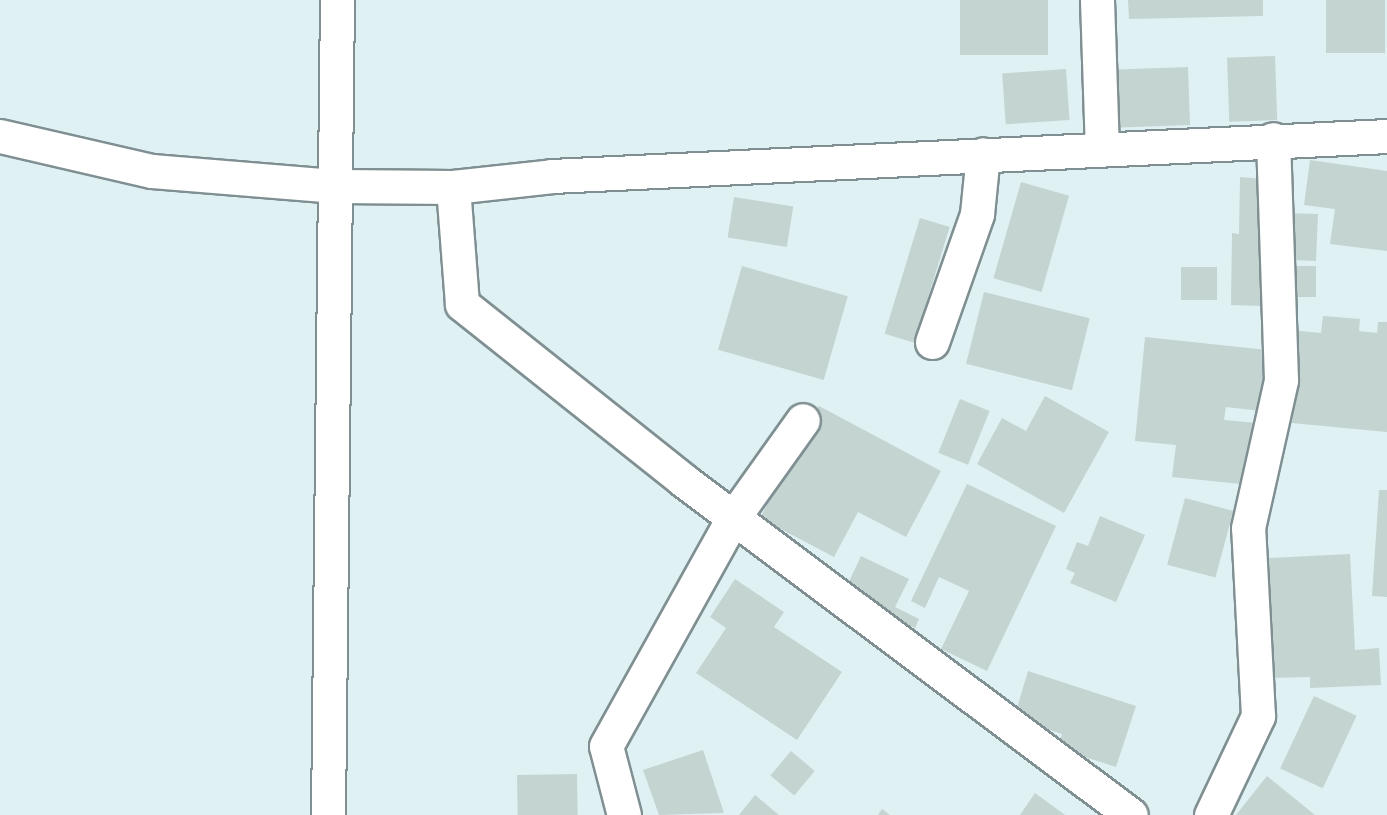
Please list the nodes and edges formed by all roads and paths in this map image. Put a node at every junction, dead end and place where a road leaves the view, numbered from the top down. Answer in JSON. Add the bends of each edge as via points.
{"nodes":[{"id":1,"x":337,"y":0,"type":"edge"},
{"id":2,"x":1098,"y":0,"type":"edge"},
{"id":3,"x":0,"y":136,"type":"edge"},
{"id":4,"x":1387,"y":136,"type":"edge"},
{"id":5,"x":1273,"y":140,"type":"junction"},
{"id":6,"x":1102,"y":147,"type":"junction"},
{"id":7,"x":983,"y":154,"type":"junction"},
{"id":8,"x":336,"y":186,"type":"junction"},
{"id":9,"x":453,"y":187,"type":"junction"},
{"id":10,"x":932,"y":342,"type":"dead end"},
{"id":11,"x":803,"y":420,"type":"dead end"},
{"id":12,"x":733,"y":518,"type":"junction"},
{"id":13,"x":328,"y":815,"type":"edge"},
{"id":14,"x":624,"y":815,"type":"edge"},
{"id":15,"x":1131,"y":815,"type":"edge"},
{"id":16,"x":1211,"y":815,"type":"edge"}],
"edges":[{"from":1,"to":8,"type":"street"},
{"from":2,"to":6,"type":"street"},
{"from":3,"to":8,"type":"street","via":[[152,171]]},
{"from":4,"to":5,"type":"street"},
{"from":5,"to":6,"type":"street"},
{"from":5,"to":16,"type":"street","via":[[1281,380],[1248,528],[1258,716]]},
{"from":6,"to":7,"type":"street"},
{"from":7,"to":9,"type":"street","via":[[564,176]]},
{"from":7,"to":10,"type":"street","via":[[977,214]]},
{"from":8,"to":9,"type":"street"},
{"from":8,"to":13,"type":"street"},
{"from":9,"to":12,"type":"street","via":[[462,304]]},
{"from":11,"to":12,"type":"street"},
{"from":12,"to":14,"type":"street","via":[[606,746]]},
{"from":12,"to":15,"type":"street"}]}
